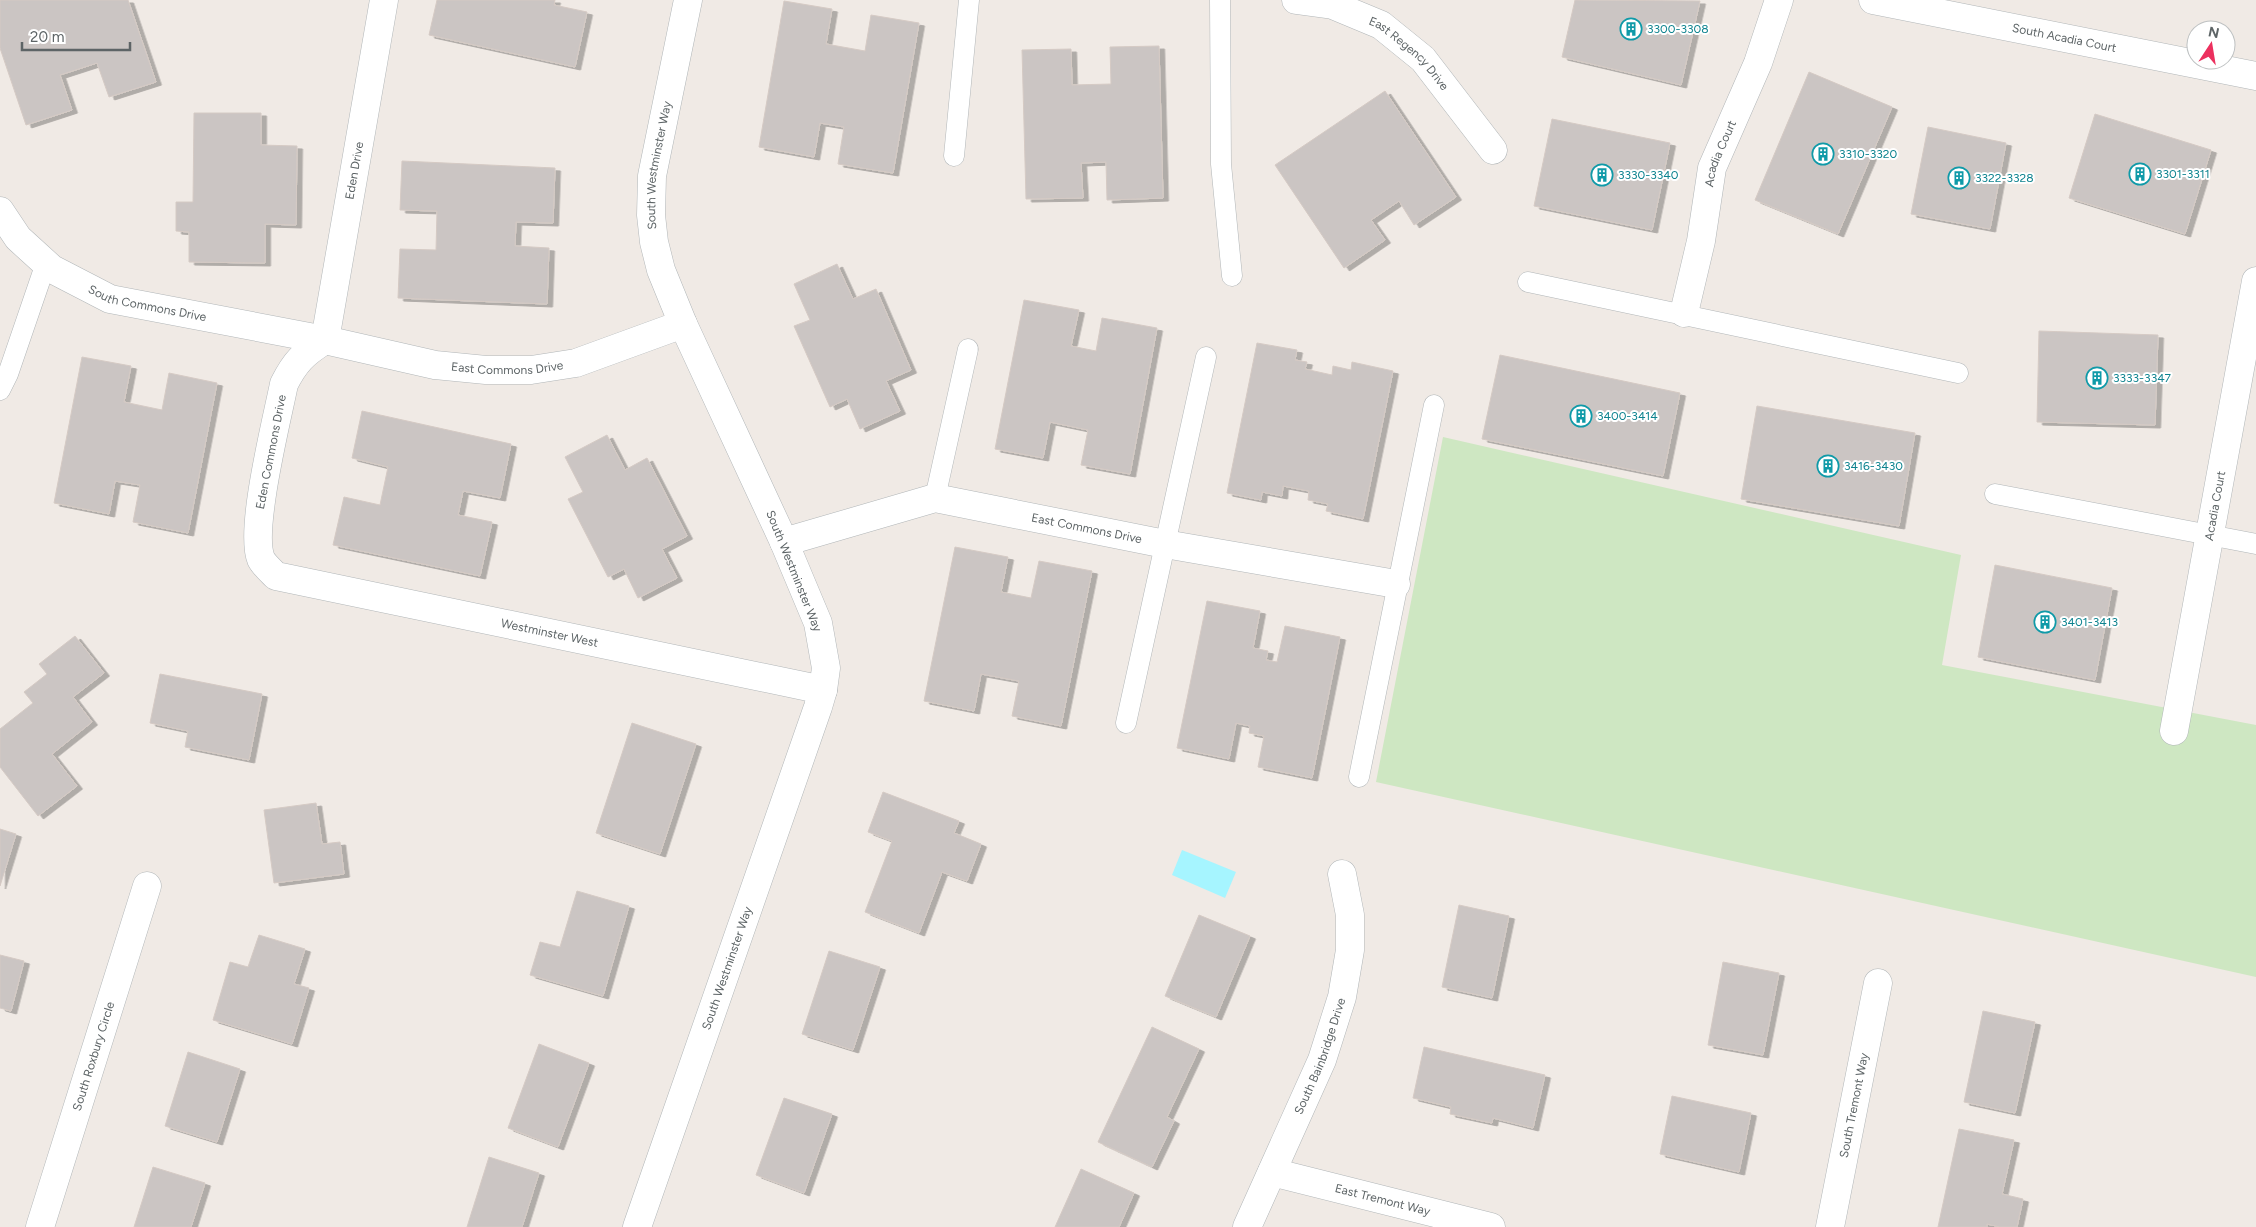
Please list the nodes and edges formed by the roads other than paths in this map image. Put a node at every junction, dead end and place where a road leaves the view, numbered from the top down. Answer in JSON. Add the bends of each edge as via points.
{"nodes":[{"id":1,"x":384,"y":0,"type":"edge"},
{"id":2,"x":688,"y":0,"type":"edge"},
{"id":3,"x":969,"y":0,"type":"edge"},
{"id":4,"x":1220,"y":0,"type":"edge"},
{"id":5,"x":1296,"y":0,"type":"edge"},
{"id":6,"x":1780,"y":0,"type":"edge"},
{"id":7,"x":1873,"y":0,"type":"edge"},
{"id":8,"x":2256,"y":76,"type":"edge"},
{"id":9,"x":1493,"y":150,"type":"dead end"},
{"id":10,"x":954,"y":156,"type":"dead end"},
{"id":11,"x":0,"y":211,"type":"edge"},
{"id":12,"x":46,"y":263,"type":"junction"},
{"id":13,"x":1232,"y":276,"type":"dead end"},
{"id":14,"x":2256,"y":281,"type":"edge"},
{"id":15,"x":1528,"y":282,"type":"dead end"},
{"id":16,"x":1684,"y":313,"type":"junction"},
{"id":17,"x":683,"y":324,"type":"junction"},
{"id":18,"x":325,"y":340,"type":"junction"},
{"id":19,"x":968,"y":349,"type":"dead end"},
{"id":20,"x":1206,"y":357,"type":"dead end"},
{"id":21,"x":1958,"y":373,"type":"dead end"},
{"id":22,"x":0,"y":390,"type":"edge"},
{"id":23,"x":1434,"y":405,"type":"dead end"},
{"id":24,"x":1995,"y":494,"type":"dead end"},
{"id":25,"x":935,"y":498,"type":"junction"},
{"id":26,"x":2210,"y":534,"type":"junction"},
{"id":27,"x":784,"y":542,"type":"junction"},
{"id":28,"x":1165,"y":544,"type":"junction"},
{"id":29,"x":2256,"y":544,"type":"edge"},
{"id":30,"x":276,"y":576,"type":"joint"},
{"id":31,"x":1396,"y":584,"type":"junction"},
{"id":32,"x":823,"y":690,"type":"junction"},
{"id":33,"x":1126,"y":723,"type":"dead end"},
{"id":34,"x":2174,"y":731,"type":"dead end"},
{"id":35,"x":1359,"y":777,"type":"dead end"},
{"id":36,"x":1342,"y":874,"type":"dead end"},
{"id":37,"x":147,"y":886,"type":"dead end"},
{"id":38,"x":1878,"y":983,"type":"dead end"},
{"id":39,"x":1272,"y":1172,"type":"junction"},
{"id":40,"x":40,"y":1227,"type":"edge"},
{"id":41,"x":637,"y":1227,"type":"edge"},
{"id":42,"x":1247,"y":1227,"type":"edge"},
{"id":43,"x":1491,"y":1227,"type":"edge"},
{"id":44,"x":1830,"y":1227,"type":"edge"}],
"edges":[{"from":1,"to":18,"type":"street","name":"Eden Drive"},
{"from":2,"to":17,"type":"street","name":"South Westminster Way","via":[[652,176],[651,215],[662,270]]},
{"from":3,"to":10,"type":"lane"},
{"from":4,"to":13,"type":"lane","via":[[1221,164]]},
{"from":5,"to":9,"type":"street","name":"East Regency Drive","via":[[1333,5],[1381,25],[1424,59]]},
{"from":6,"to":16,"type":"street","name":"Acadia Court","via":[[1758,63],[1712,168],[1701,241]]},
{"from":7,"to":8,"type":"street","name":"South Acadia Court"},
{"from":11,"to":12,"type":"street","name":"South Commons Drive","via":[[18,238]]},
{"from":12,"to":18,"type":"street","name":"South Commons Drive","via":[[110,299]]},
{"from":12,"to":22,"type":"lane"},
{"from":14,"to":26,"type":"street","name":"Acadia Court"},
{"from":15,"to":16,"type":"lane"},
{"from":16,"to":21,"type":"lane"},
{"from":17,"to":18,"type":"street","name":"East Commons Drive","via":[[576,363],[530,370],[435,365]]},
{"from":17,"to":27,"type":"street","name":"South Westminster Way"},
{"from":18,"to":30,"type":"street","name":"Eden Commons Drive","via":[[293,365],[284,384],[257,539],[262,559]]},
{"from":19,"to":25,"type":"lane"},
{"from":20,"to":28,"type":"lane"},
{"from":23,"to":31,"type":"lane"},
{"from":24,"to":26,"type":"lane"},
{"from":25,"to":27,"type":"street","name":"East Commons Drive"},
{"from":25,"to":28,"type":"street","name":"East Commons Drive"},
{"from":26,"to":29,"type":"lane"},
{"from":26,"to":34,"type":"street","name":"Acadia Court"},
{"from":27,"to":32,"type":"street","name":"South Westminster Way","via":[[818,623],[826,668]]},
{"from":28,"to":31,"type":"street","name":"East Commons Drive"},
{"from":28,"to":33,"type":"lane"},
{"from":30,"to":32,"type":"street","name":"Westminster West"},
{"from":31,"to":35,"type":"lane"},
{"from":32,"to":41,"type":"street","name":"South Westminster Way"},
{"from":36,"to":39,"type":"street","name":"South Bainbridge Drive","via":[[1350,915],[1350,950],[1342,997],[1322,1060]]},
{"from":37,"to":40,"type":"street","name":"South Roxbury Circle"},
{"from":38,"to":44,"type":"street","name":"South Tremont Way"},
{"from":39,"to":42,"type":"street","name":"South Bainbridge Drive"},
{"from":39,"to":43,"type":"street","name":"East Tremont Way"}]}
